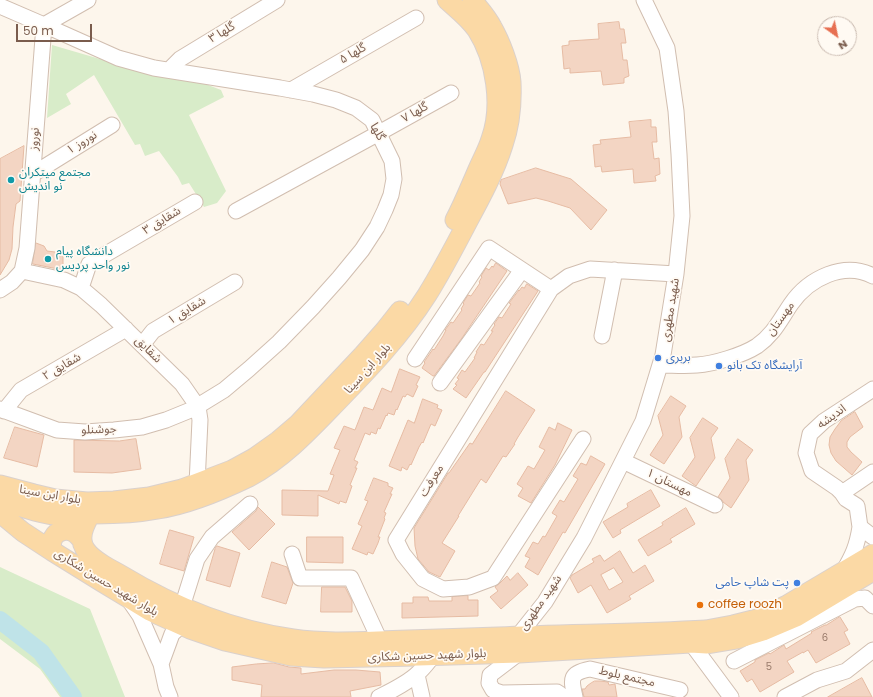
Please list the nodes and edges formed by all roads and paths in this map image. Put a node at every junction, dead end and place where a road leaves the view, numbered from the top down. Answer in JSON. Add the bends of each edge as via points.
{"nodes":[{"id":1,"x":88,"y":0,"type":"edge"},
{"id":2,"x":278,"y":0,"type":"edge"},
{"id":3,"x":446,"y":0,"type":"edge"},
{"id":4,"x":472,"y":0,"type":"edge"},
{"id":5,"x":644,"y":0,"type":"edge"},
{"id":6,"x":0,"y":6,"type":"edge"},
{"id":7,"x":416,"y":18,"type":"dead end"},
{"id":8,"x":44,"y":25,"type":"junction"},
{"id":9,"x":169,"y":70,"type":"junction"},
{"id":10,"x":291,"y":90,"type":"junction"},
{"id":11,"x":451,"y":92,"type":"dead end"},
{"id":12,"x":112,"y":125,"type":"dead end"},
{"id":13,"x":379,"y":134,"type":"junction"},
{"id":14,"x":33,"y":174,"type":"junction"},
{"id":15,"x":195,"y":202,"type":"dead end"},
{"id":16,"x":236,"y":211,"type":"dead end"},
{"id":17,"x":522,"y":270,"type":"junction"},
{"id":18,"x":615,"y":270,"type":"junction"},
{"id":19,"x":22,"y":271,"type":"junction"},
{"id":20,"x":676,"y":274,"type":"junction"},
{"id":21,"x":873,"y":276,"type":"edge"},
{"id":22,"x":235,"y":282,"type":"dead end"},
{"id":23,"x":81,"y":288,"type":"junction"},
{"id":24,"x":551,"y":289,"type":"junction"},
{"id":25,"x":0,"y":290,"type":"edge"},
{"id":26,"x":126,"y":330,"type":"junction"},
{"id":27,"x":602,"y":336,"type":"dead end"},
{"id":28,"x":142,"y":345,"type":"junction"},
{"id":29,"x":415,"y":359,"type":"dead end"},
{"id":30,"x":660,"y":365,"type":"junction"},
{"id":31,"x":440,"y":384,"type":"dead end"},
{"id":32,"x":873,"y":390,"type":"edge"},
{"id":33,"x":198,"y":406,"type":"junction"},
{"id":34,"x":2,"y":410,"type":"edge"},
{"id":35,"x":583,"y":439,"type":"dead end"},
{"id":36,"x":623,"y":461,"type":"junction"},
{"id":37,"x":873,"y":472,"type":"edge"},
{"id":38,"x":0,"y":484,"type":"edge"},
{"id":39,"x":197,"y":484,"type":"junction"},
{"id":40,"x":842,"y":493,"type":"junction"},
{"id":41,"x":0,"y":500,"type":"edge"},
{"id":42,"x":250,"y":504,"type":"dead end"},
{"id":43,"x":715,"y":505,"type":"dead end"},
{"id":44,"x":89,"y":508,"type":"junction"},
{"id":45,"x":0,"y":513,"type":"edge"},
{"id":46,"x":860,"y":527,"type":"junction"},
{"id":47,"x":873,"y":537,"type":"edge"},
{"id":48,"x":82,"y":540,"type":"junction"},
{"id":49,"x":52,"y":551,"type":"junction"},
{"id":50,"x":292,"y":554,"type":"dead end"},
{"id":51,"x":873,"y":554,"type":"edge"},
{"id":52,"x":873,"y":571,"type":"edge"},
{"id":53,"x":843,"y":572,"type":"junction"},
{"id":54,"x":128,"y":598,"type":"junction"},
{"id":55,"x":873,"y":606,"type":"edge"},
{"id":56,"x":182,"y":616,"type":"junction"},
{"id":57,"x":688,"y":637,"type":"junction"},
{"id":58,"x":380,"y":641,"type":"junction"},
{"id":59,"x":519,"y":644,"type":"junction"},
{"id":60,"x":873,"y":650,"type":"edge"},
{"id":61,"x":433,"y":656,"type":"junction"},
{"id":62,"x":734,"y":661,"type":"dead end"},
{"id":63,"x":161,"y":664,"type":"junction"},
{"id":64,"x":417,"y":675,"type":"junction"},
{"id":65,"x":680,"y":690,"type":"dead end"},
{"id":66,"x":170,"y":697,"type":"edge"},
{"id":67,"x":379,"y":697,"type":"edge"},
{"id":68,"x":422,"y":697,"type":"edge"},
{"id":69,"x":561,"y":697,"type":"edge"},
{"id":70,"x":575,"y":697,"type":"edge"},
{"id":71,"x":731,"y":697,"type":"edge"},
{"id":72,"x":785,"y":697,"type":"edge"}],
"edges":[{"from":1,"to":8,"type":"street"},
{"from":2,"to":9,"type":"street","name":"گلها ۳","via":[[180,59]]},
{"from":3,"to":39,"type":"main road","name":"بلوار ابن سینا","via":[[476,29],[484,44],[496,82],[496,117],[492,138],[453,224],[424,276],[399,312],[363,355],[298,424],[254,458]]},
{"from":4,"to":44,"type":"main road","name":"بلوار ابن سینا","via":[[492,25],[505,59],[510,80],[509,122],[504,144],[481,197],[446,262],[410,320],[370,368],[296,444],[264,468],[211,494],[158,509],[124,514]]},
{"from":5,"to":20,"type":"street","name":"شهید مطهری","via":[[667,48],[676,111],[682,216]]},
{"from":6,"to":8,"type":"street"},
{"from":7,"to":10,"type":"street","name":"گلها ۵"},
{"from":8,"to":9,"type":"street","name":"گلها","via":[[118,58]]},
{"from":8,"to":14,"type":"street","name":"نوروز"},
{"from":9,"to":10,"type":"street","name":"گلها"},
{"from":10,"to":13,"type":"street","name":"گلها","via":[[336,100],[356,108],[372,120]]},
{"from":11,"to":13,"type":"street","name":"گلها ۷"},
{"from":12,"to":14,"type":"street","name":"نوروز ۱"},
{"from":13,"to":16,"type":"street","name":"گلها ۷"},
{"from":13,"to":33,"type":"street","name":"گلها","via":[[392,161],[394,179],[385,210],[362,250],[279,342],[224,390]]},
{"from":14,"to":19,"type":"street","name":"نوروز","via":[[27,248]]},
{"from":15,"to":23,"type":"street","name":"شقایق ۳","via":[[89,264]]},
{"from":17,"to":24,"type":"street"},
{"from":17,"to":29,"type":"street","via":[[489,248]]},
{"from":17,"to":31,"type":"street"},
{"from":18,"to":20,"type":"street","name":"معرفت"},
{"from":18,"to":24,"type":"street","name":"معرفت","via":[[590,269],[569,276]]},
{"from":18,"to":27,"type":"street"},
{"from":19,"to":23,"type":"street","name":"شقایق","via":[[64,280]]},
{"from":19,"to":25,"type":"street"},
{"from":20,"to":30,"type":"street","name":"شهید مطهری"},
{"from":21,"to":30,"type":"street","name":"مهستان","via":[[858,270],[848,270],[835,271],[823,276],[791,303],[768,337],[740,354],[697,365]]},
{"from":22,"to":28,"type":"street","name":"شقایق ۱","via":[[153,331]]},
{"from":23,"to":26,"type":"street","name":"شقایق"},
{"from":24,"to":35,"type":"street","name":"معرفت","via":[[396,540],[403,554],[423,579],[443,589],[469,587],[493,578]]},
{"from":26,"to":28,"type":"street","name":"شقایق"},
{"from":26,"to":34,"type":"street","name":"شقایق ۲","via":[[21,390]]},
{"from":28,"to":33,"type":"street","name":"شقایق","via":[[182,384]]},
{"from":30,"to":36,"type":"street","name":"شهید مطهری","via":[[643,421]]},
{"from":32,"to":40,"type":"street","name":"اندیشه","via":[[824,421],[810,434],[806,453],[812,471]]},
{"from":33,"to":34,"type":"street","name":"جوشنلو","via":[[142,427],[85,432],[57,430]]},
{"from":33,"to":39,"type":"street","via":[[200,420]]},
{"from":36,"to":43,"type":"street","name":"مهستان ۱"},
{"from":36,"to":59,"type":"street","name":"شهید مطهری","via":[[584,538]]},
{"from":37,"to":40,"type":"street"},
{"from":38,"to":44,"type":"main road","name":"بلوار ابن سینا"},
{"from":39,"to":44,"type":"main road","name":"بلوار ابن سینا","via":[[149,498]]},
{"from":40,"to":46,"type":"street","name":"اندیشه","via":[[857,506]]},
{"from":41,"to":44,"type":"main road","name":"بلوار ابن سینا","via":[[48,514],[66,516]]},
{"from":42,"to":56,"type":"street","via":[[212,537],[197,559]]},
{"from":44,"to":48,"type":"main road","name":"بلوار شهید حسین شکاری"},
{"from":45,"to":49,"type":"main road","name":"بلوار شهید حسین شکاری"},
{"from":46,"to":47,"type":"street"},
{"from":46,"to":53,"type":"street","name":"اندیشه","via":[[853,556]]},
{"from":48,"to":49,"type":"main road","via":[[68,530],[60,531],[53,537]]},
{"from":48,"to":56,"type":"main road","name":"بلوار شهید حسین شکاری","via":[[88,554],[97,561],[145,589]]},
{"from":49,"to":54,"type":"main road","name":"بلوار شهید حسین شکاری"},
{"from":50,"to":58,"type":"street","via":[[300,578],[351,578]]},
{"from":51,"to":53,"type":"main road","name":"بلوار شهید حسین شکاری"},
{"from":52,"to":57,"type":"main road","name":"بلوار شهید حسین شکاری","via":[[796,617],[762,631],[708,644]]},
{"from":53,"to":57,"type":"main road","name":"بلوار شهید حسین شکاری","via":[[787,605],[757,618]]},
{"from":54,"to":56,"type":"main road","name":"بلوار شهید حسین شکاری","via":[[150,611]]},
{"from":54,"to":63,"type":"street","via":[[140,616]]},
{"from":55,"to":62,"type":"street","via":[[865,598],[855,599]]},
{"from":56,"to":58,"type":"main road","name":"بلوار شهید حسین شکاری","via":[[196,613],[230,625],[294,639],[324,642]]},
{"from":56,"to":61,"type":"main road","name":"بلوار شهید حسین شکاری","via":[[225,641],[291,656]]},
{"from":56,"to":63,"type":"street"},
{"from":57,"to":59,"type":"main road","name":"بلوار شهید حسین شکاری"},
{"from":57,"to":71,"type":"street"},
{"from":58,"to":59,"type":"main road","name":"بلوار شهید حسین شکاری"},
{"from":59,"to":61,"type":"main road","name":"بلوار شهید حسین شکاری"},
{"from":59,"to":69,"type":"street","via":[[490,674],[489,683],[493,690],[502,693],[557,692]]},
{"from":60,"to":72,"type":"street","via":[[846,670],[816,680]]},
{"from":61,"to":64,"type":"street"},
{"from":63,"to":66,"type":"street"},
{"from":64,"to":67,"type":"street"},
{"from":64,"to":68,"type":"street"},
{"from":65,"to":70,"type":"street","name":"مجتمع بلوط","via":[[590,669],[575,674],[572,682]]}]}
